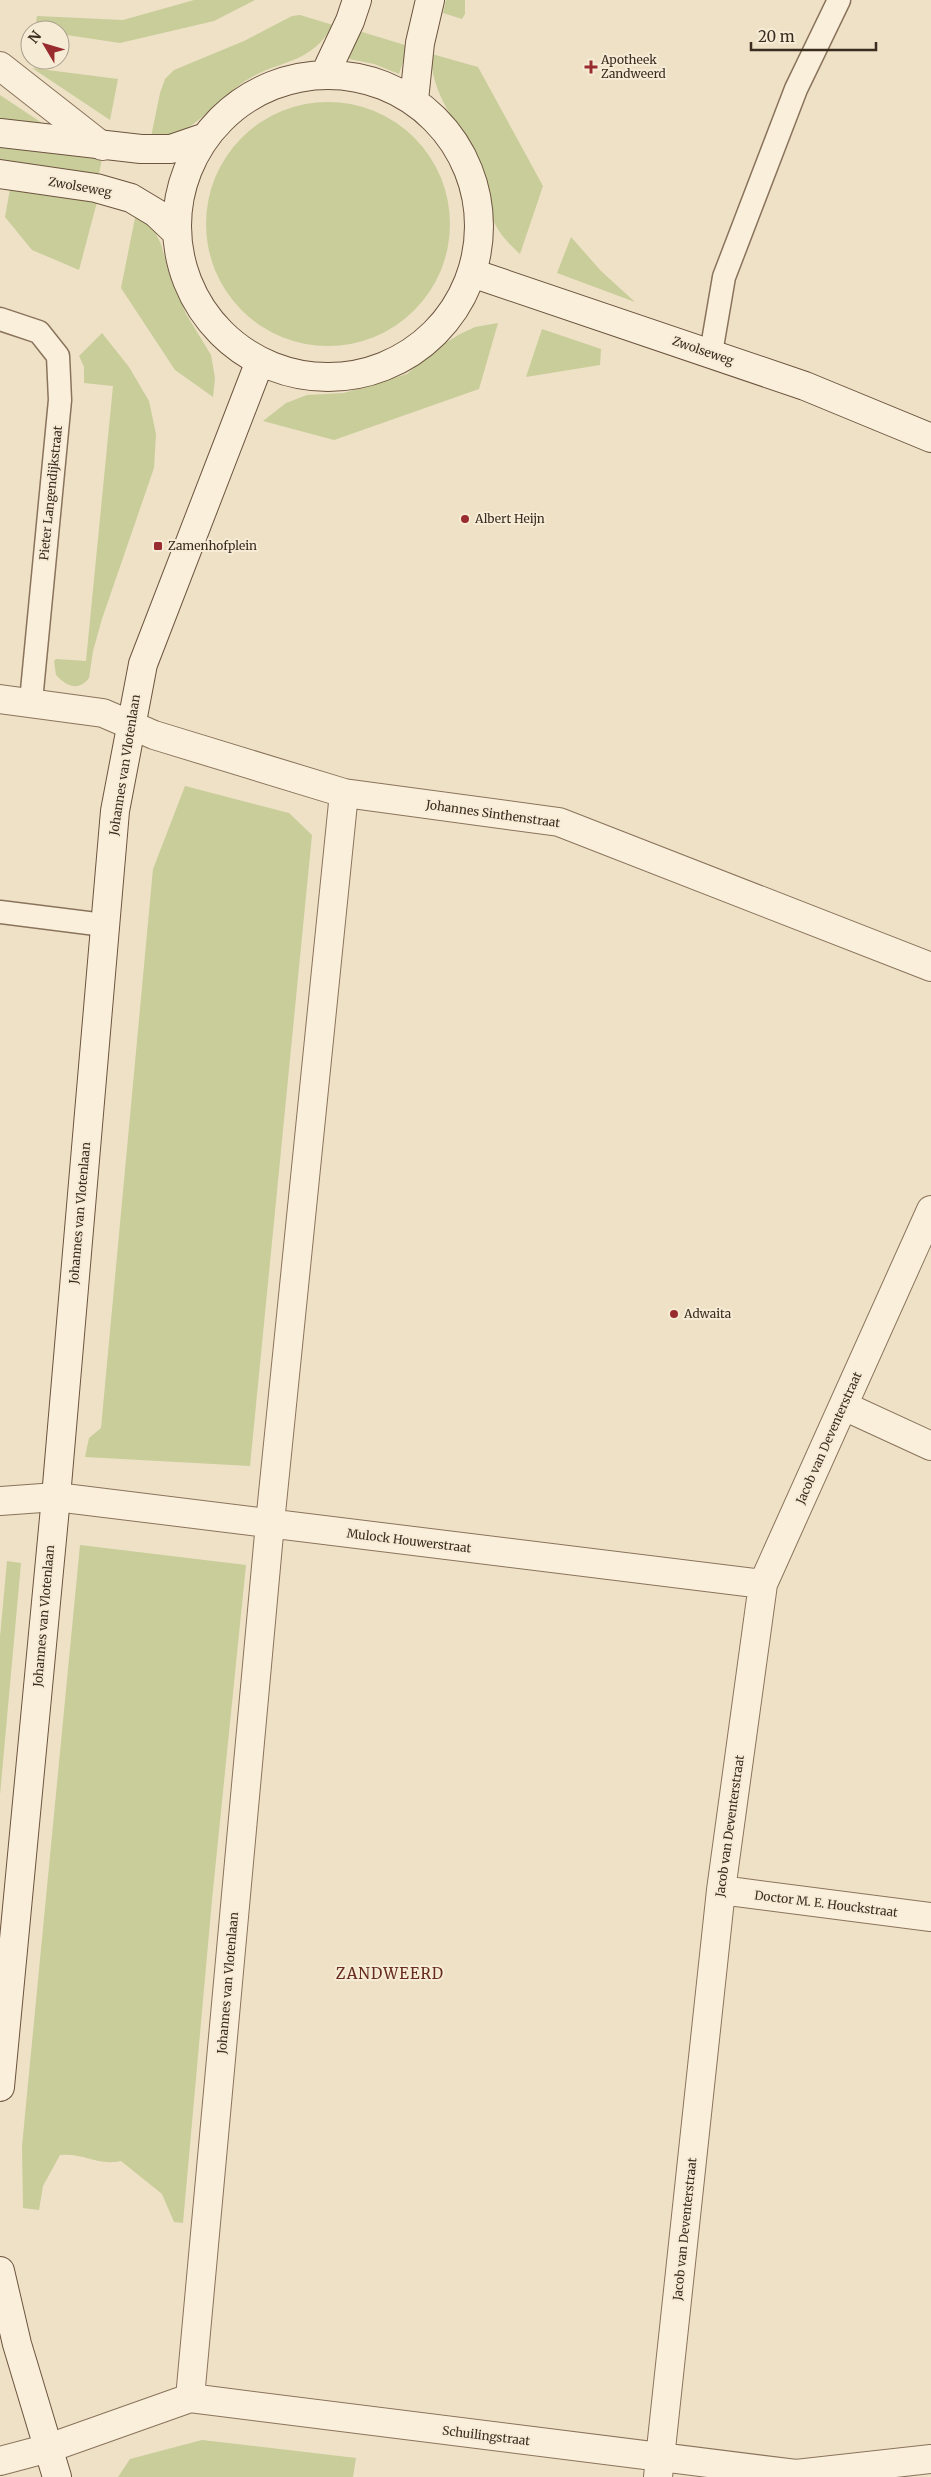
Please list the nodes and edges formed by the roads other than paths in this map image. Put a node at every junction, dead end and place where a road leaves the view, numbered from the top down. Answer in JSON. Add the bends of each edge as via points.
{"nodes":[{"id":1,"x":357,"y":0,"type":"edge"},
{"id":2,"x":430,"y":0,"type":"edge"},
{"id":3,"x":839,"y":0,"type":"edge"},
{"id":4,"x":0,"y":66,"type":"edge"},
{"id":5,"x":325,"y":74,"type":"junction"},
{"id":6,"x":414,"y":100,"type":"junction"},
{"id":7,"x":0,"y":133,"type":"edge"},
{"id":8,"x":206,"y":137,"type":"junction"},
{"id":9,"x":102,"y":146,"type":"junction"},
{"id":10,"x":0,"y":174,"type":"edge"},
{"id":11,"x":177,"y":233,"type":"junction"},
{"id":12,"x":472,"y":273,"type":"junction"},
{"id":13,"x":0,"y":319,"type":"edge"},
{"id":14,"x":710,"y":353,"type":"junction"},
{"id":15,"x":260,"y":361,"type":"junction"},
{"id":16,"x":931,"y":438,"type":"edge"},
{"id":17,"x":0,"y":698,"type":"edge"},
{"id":18,"x":31,"y":702,"type":"junction"},
{"id":19,"x":130,"y":725,"type":"junction"},
{"id":20,"x":344,"y":793,"type":"junction"},
{"id":21,"x":0,"y":912,"type":"edge"},
{"id":22,"x":104,"y":925,"type":"junction"},
{"id":23,"x":931,"y":967,"type":"edge"},
{"id":24,"x":931,"y":1210,"type":"edge"},
{"id":25,"x":844,"y":1406,"type":"junction"},
{"id":26,"x":931,"y":1446,"type":"edge"},
{"id":27,"x":56,"y":1497,"type":"junction"},
{"id":28,"x":0,"y":1501,"type":"edge"},
{"id":29,"x":270,"y":1523,"type":"junction"},
{"id":30,"x":763,"y":1584,"type":"junction"},
{"id":31,"x":721,"y":1890,"type":"junction"},
{"id":32,"x":931,"y":1917,"type":"edge"},
{"id":33,"x":0,"y":2086,"type":"edge"},
{"id":34,"x":0,"y":2271,"type":"edge"},
{"id":35,"x":190,"y":2398,"type":"junction"},
{"id":36,"x":49,"y":2448,"type":"junction"},
{"id":37,"x":931,"y":2459,"type":"edge"},
{"id":38,"x":0,"y":2461,"type":"edge"},
{"id":39,"x":659,"y":2468,"type":"edge"},
{"id":40,"x":58,"y":2477,"type":"edge"}],
"edges":[{"from":1,"to":5,"type":"street"},
{"from":2,"to":6,"type":"street","via":[[420,43]]},
{"from":3,"to":14,"type":"lane","via":[[796,89],[724,277]]},
{"from":4,"to":9,"type":"street"},
{"from":5,"to":6,"type":"street","via":[[357,77],[387,86]]},
{"from":5,"to":8,"type":"street","via":[[291,79],[258,92],[229,111]]},
{"from":6,"to":12,"type":"street","via":[[435,118],[467,164],[479,218],[478,246]]},
{"from":7,"to":9,"type":"street"},
{"from":8,"to":9,"type":"street","via":[[171,149]]},
{"from":8,"to":11,"type":"street","via":[[183,183]]},
{"from":10,"to":11,"type":"street","name":"Zwolseweg","via":[[96,188],[131,198],[156,213]]},
{"from":11,"to":15,"type":"street","via":[[189,286],[202,309],[218,330]]},
{"from":12,"to":14,"type":"street","name":"Zwolseweg"},
{"from":12,"to":15,"type":"street","via":[[448,318],[430,338],[386,366],[336,377],[310,376]]},
{"from":13,"to":18,"type":"lane","name":"Pieter Langendijkstraat","via":[[39,332],[58,356],[60,400]]},
{"from":14,"to":16,"type":"street","name":"Zwolseweg","via":[[805,386]]},
{"from":15,"to":19,"type":"street","name":"Johannes van Vlotenlaan","via":[[152,636]]},
{"from":17,"to":18,"type":"street","name":"Johannes Sinthenstraat"},
{"from":18,"to":19,"type":"street","name":"Johannes Sinthenstraat","via":[[103,713]]},
{"from":19,"to":20,"type":"street","name":"Johannes Sinthenstraat"},
{"from":19,"to":22,"type":"street","name":"Johannes van Vlotenlaan","via":[[115,811]]},
{"from":20,"to":23,"type":"street","name":"Johannes Sinthenstraat","via":[[559,822]]},
{"from":20,"to":29,"type":"street","name":"Johannes van Vlotenlaan"},
{"from":21,"to":22,"type":"lane"},
{"from":22,"to":27,"type":"street","name":"Johannes van Vlotenlaan"},
{"from":24,"to":25,"type":"street","name":"Jacob van Deventerstraat"},
{"from":25,"to":26,"type":"street"},
{"from":25,"to":30,"type":"street","name":"Jacob van Deventerstraat"},
{"from":27,"to":28,"type":"street","name":"Mulock Houwerstraat"},
{"from":27,"to":29,"type":"street","name":"Mulock Houwerstraat"},
{"from":27,"to":33,"type":"street","name":"Johannes van Vlotenlaan"},
{"from":29,"to":30,"type":"street","name":"Mulock Houwerstraat"},
{"from":29,"to":35,"type":"street","name":"Johannes van Vlotenlaan"},
{"from":30,"to":31,"type":"street","name":"Jacob van Deventerstraat"},
{"from":31,"to":32,"type":"street","name":"Doctor M. E. Houckstraat"},
{"from":31,"to":39,"type":"street","name":"Jacob van Deventerstraat"},
{"from":34,"to":36,"type":"street","via":[[17,2344]]},
{"from":35,"to":36,"type":"street","name":"Schuilingstraat"},
{"from":35,"to":39,"type":"street","name":"Schuilingstraat"},
{"from":36,"to":38,"type":"street","name":"Schuilingstraat"},
{"from":36,"to":40,"type":"street"},
{"from":37,"to":39,"type":"street","name":"Schuilingstraat","via":[[796,2474]]}]}
